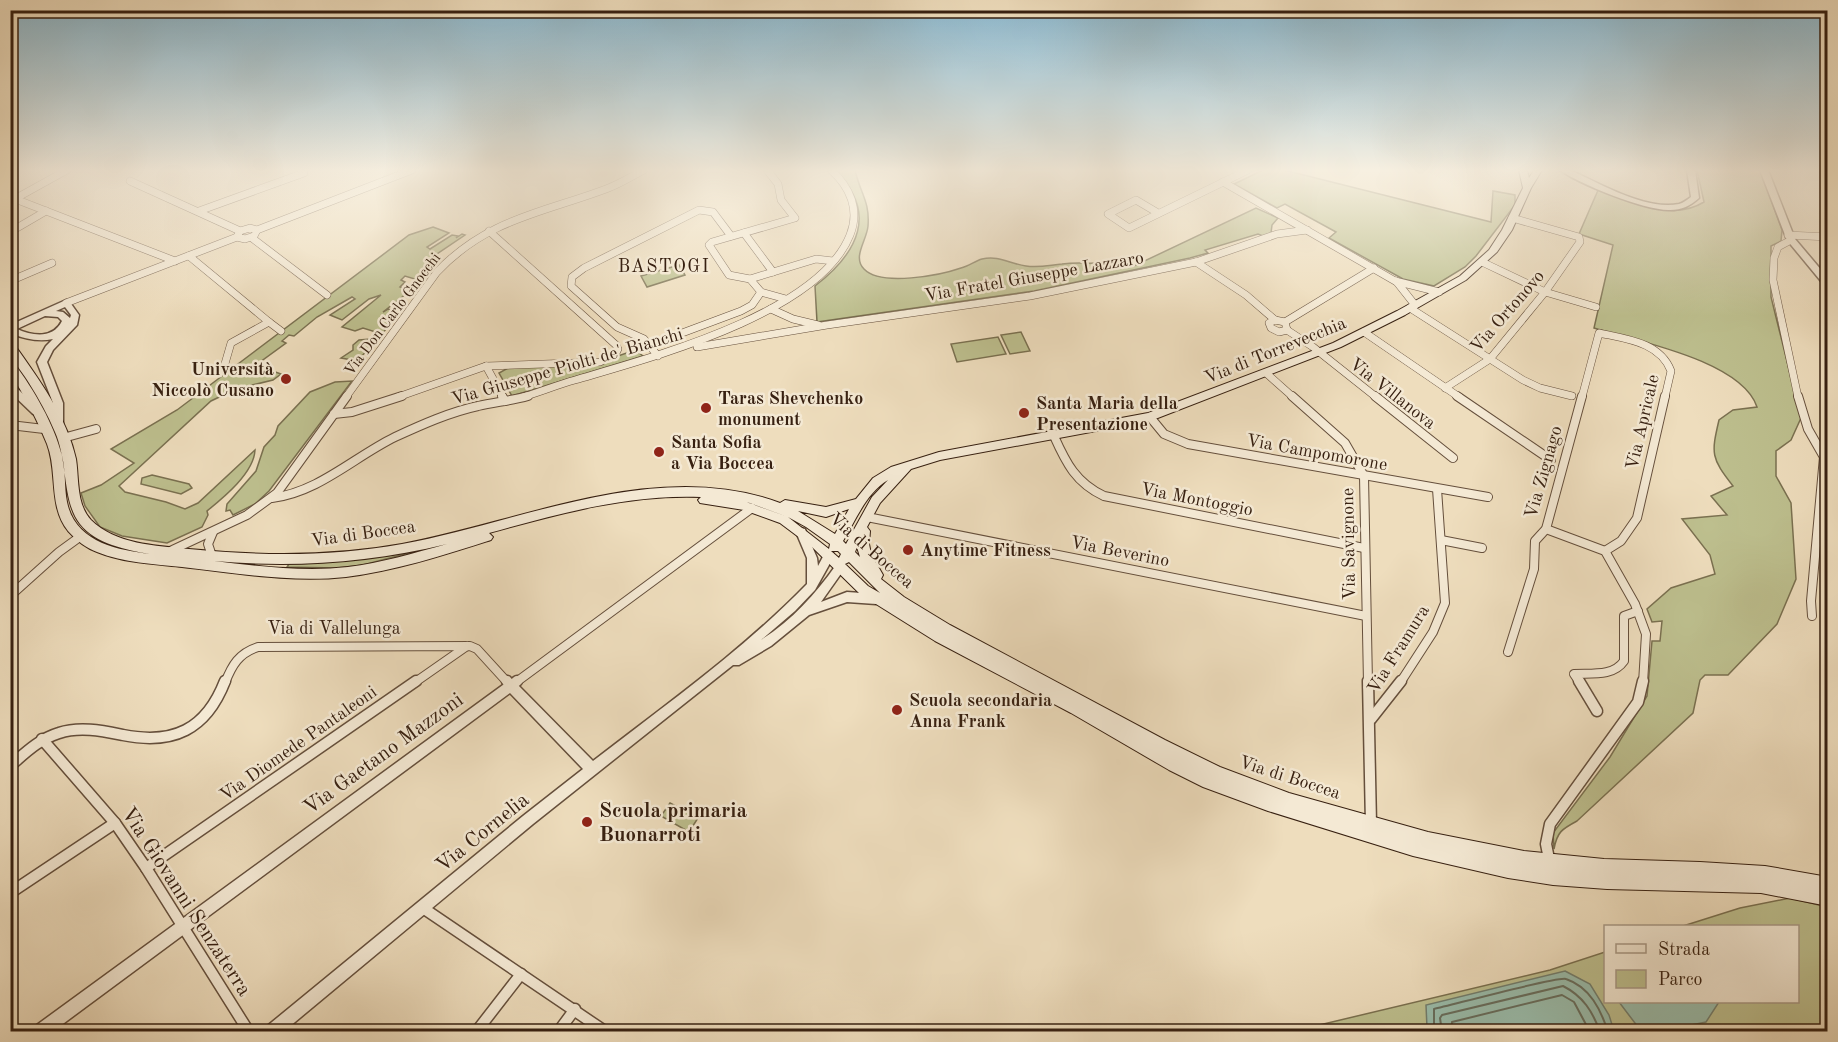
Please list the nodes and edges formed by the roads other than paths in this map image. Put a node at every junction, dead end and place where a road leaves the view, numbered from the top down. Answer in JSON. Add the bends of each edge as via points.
{"nodes":[{"id":1,"x":1512,"y":218,"type":"edge"},
{"id":2,"x":33,"y":219,"type":"edge"},
{"id":3,"x":66,"y":219,"type":"edge"},
{"id":4,"x":212,"y":219,"type":"edge"},
{"id":5,"x":286,"y":219,"type":"edge"},
{"id":6,"x":523,"y":219,"type":"edge"},
{"id":7,"x":682,"y":219,"type":"edge"},
{"id":8,"x":718,"y":219,"type":"edge"},
{"id":9,"x":792,"y":219,"type":"edge"},
{"id":10,"x":853,"y":219,"type":"edge"},
{"id":11,"x":1115,"y":219,"type":"edge"},
{"id":12,"x":1147,"y":219,"type":"edge"},
{"id":13,"x":1514,"y":219,"type":"edge"},
{"id":14,"x":1783,"y":219,"type":"edge"},
{"id":15,"x":1289,"y":220,"type":"joint"},
{"id":16,"x":257,"y":230,"type":"junction"},
{"id":17,"x":1307,"y":230,"type":"junction"},
{"id":18,"x":489,"y":231,"type":"junction"},
{"id":19,"x":10,"y":232,"type":"edge"},
{"id":20,"x":744,"y":233,"type":"junction"},
{"id":21,"x":239,"y":234,"type":"junction"},
{"id":22,"x":1277,"y":234,"type":"junction"},
{"id":23,"x":731,"y":236,"type":"junction"},
{"id":24,"x":252,"y":237,"type":"junction"},
{"id":25,"x":1790,"y":237,"type":"junction"},
{"id":26,"x":1827,"y":237,"type":"edge"},
{"id":27,"x":189,"y":256,"type":"junction"},
{"id":28,"x":175,"y":261,"type":"junction"},
{"id":29,"x":833,"y":261,"type":"junction"},
{"id":30,"x":1196,"y":262,"type":"junction"},
{"id":31,"x":1482,"y":262,"type":"junction"},
{"id":32,"x":52,"y":263,"type":"dead end"},
{"id":33,"x":1374,"y":268,"type":"junction"},
{"id":34,"x":773,"y":272,"type":"junction"},
{"id":35,"x":750,"y":279,"type":"junction"},
{"id":36,"x":10,"y":281,"type":"edge"},
{"id":37,"x":1395,"y":281,"type":"junction"},
{"id":38,"x":1827,"y":284,"type":"edge"},
{"id":39,"x":761,"y":292,"type":"junction"},
{"id":40,"x":1439,"y":292,"type":"junction"},
{"id":41,"x":1545,"y":292,"type":"junction"},
{"id":42,"x":327,"y":295,"type":"dead end"},
{"id":43,"x":786,"y":299,"type":"junction"},
{"id":44,"x":66,"y":303,"type":"junction"},
{"id":45,"x":1412,"y":307,"type":"junction"},
{"id":46,"x":1596,"y":307,"type":"dead end"},
{"id":47,"x":771,"y":309,"type":"junction"},
{"id":48,"x":42,"y":315,"type":"junction"},
{"id":49,"x":1275,"y":320,"type":"junction"},
{"id":50,"x":269,"y":322,"type":"junction"},
{"id":51,"x":827,"y":325,"type":"junction"},
{"id":52,"x":1286,"y":326,"type":"junction"},
{"id":53,"x":10,"y":329,"type":"edge"},
{"id":54,"x":281,"y":330,"type":"dead end"},
{"id":55,"x":1364,"y":333,"type":"junction"},
{"id":56,"x":1599,"y":333,"type":"joint"},
{"id":57,"x":658,"y":342,"type":"dead end"},
{"id":58,"x":10,"y":346,"type":"edge"},
{"id":59,"x":679,"y":350,"type":"junction"},
{"id":60,"x":1317,"y":353,"type":"junction"},
{"id":61,"x":658,"y":356,"type":"junction"},
{"id":62,"x":1490,"y":359,"type":"junction"},
{"id":63,"x":10,"y":365,"type":"edge"},
{"id":64,"x":486,"y":366,"type":"junction"},
{"id":65,"x":224,"y":367,"type":"dead end"},
{"id":66,"x":1266,"y":373,"type":"junction"},
{"id":67,"x":10,"y":386,"type":"edge"},
{"id":68,"x":1445,"y":388,"type":"junction"},
{"id":69,"x":1572,"y":396,"type":"dead end"},
{"id":70,"x":505,"y":401,"type":"junction"},
{"id":71,"x":36,"y":412,"type":"junction"},
{"id":72,"x":334,"y":414,"type":"junction"},
{"id":73,"x":1150,"y":417,"type":"junction"},
{"id":74,"x":10,"y":425,"type":"edge"},
{"id":75,"x":44,"y":429,"type":"junction"},
{"id":76,"x":96,"y":429,"type":"dead end"},
{"id":77,"x":60,"y":433,"type":"junction"},
{"id":78,"x":1054,"y":436,"type":"junction"},
{"id":79,"x":1453,"y":458,"type":"dead end"},
{"id":80,"x":1551,"y":460,"type":"dead end"},
{"id":81,"x":909,"y":465,"type":"junction"},
{"id":82,"x":1364,"y":476,"type":"junction"},
{"id":83,"x":1437,"y":489,"type":"junction"},
{"id":84,"x":1488,"y":497,"type":"dead end"},
{"id":85,"x":272,"y":498,"type":"junction"},
{"id":86,"x":859,"y":502,"type":"junction"},
{"id":87,"x":757,"y":504,"type":"junction"},
{"id":88,"x":867,"y":517,"type":"junction"},
{"id":89,"x":1546,"y":529,"type":"junction"},
{"id":90,"x":213,"y":532,"type":"junction"},
{"id":91,"x":801,"y":532,"type":"junction"},
{"id":92,"x":81,"y":536,"type":"junction"},
{"id":93,"x":1441,"y":540,"type":"junction"},
{"id":94,"x":837,"y":542,"type":"junction"},
{"id":95,"x":1482,"y":548,"type":"dead end"},
{"id":96,"x":1365,"y":549,"type":"junction"},
{"id":97,"x":1605,"y":551,"type":"junction"},
{"id":98,"x":848,"y":553,"type":"junction"},
{"id":99,"x":165,"y":556,"type":"junction"},
{"id":100,"x":212,"y":556,"type":"junction"},
{"id":101,"x":829,"y":556,"type":"junction"},
{"id":102,"x":840,"y":568,"type":"junction"},
{"id":103,"x":813,"y":584,"type":"junction"},
{"id":104,"x":10,"y":596,"type":"edge"},
{"id":105,"x":883,"y":596,"type":"junction"},
{"id":106,"x":1638,"y":611,"type":"junction"},
{"id":107,"x":808,"y":612,"type":"junction"},
{"id":108,"x":1366,"y":616,"type":"junction"},
{"id":109,"x":1812,"y":616,"type":"dead end"},
{"id":110,"x":467,"y":646,"type":"junction"},
{"id":111,"x":1508,"y":652,"type":"dead end"},
{"id":112,"x":721,"y":668,"type":"junction"},
{"id":113,"x":511,"y":686,"type":"junction"},
{"id":114,"x":1597,"y":711,"type":"dead end"},
{"id":115,"x":1371,"y":719,"type":"junction"},
{"id":116,"x":42,"y":739,"type":"junction"},
{"id":117,"x":10,"y":766,"type":"edge"},
{"id":118,"x":592,"y":769,"type":"junction"},
{"id":119,"x":115,"y":823,"type":"junction"},
{"id":120,"x":1371,"y":824,"type":"junction"},
{"id":121,"x":147,"y":868,"type":"junction"},
{"id":122,"x":1551,"y":870,"type":"junction"},
{"id":123,"x":1827,"y":885,"type":"edge"},
{"id":124,"x":10,"y":892,"type":"edge"},
{"id":125,"x":1827,"y":898,"type":"edge"},
{"id":126,"x":423,"y":908,"type":"junction"},
{"id":127,"x":183,"y":926,"type":"junction"},
{"id":128,"x":521,"y":974,"type":"junction"},
{"id":129,"x":574,"y":1009,"type":"junction"},
{"id":130,"x":39,"y":1032,"type":"edge"},
{"id":131,"x":249,"y":1032,"type":"edge"},
{"id":132,"x":272,"y":1032,"type":"edge"},
{"id":133,"x":476,"y":1032,"type":"edge"},
{"id":134,"x":558,"y":1032,"type":"edge"},
{"id":135,"x":606,"y":1032,"type":"edge"}],
"edges":[{"from":1,"to":31,"type":"main road","name":"Via di Torrevecchia","via":[[1500,242]]},
{"from":2,"to":19,"type":"street"},
{"from":3,"to":28,"type":"street"},
{"from":4,"to":21,"type":"street"},
{"from":5,"to":16,"type":"street"},
{"from":6,"to":18,"type":"street","name":"Via Don Carlo Gnocchi"},
{"from":7,"to":61,"type":"street","via":[[572,277],[571,286],[617,327],[644,339]]},
{"from":8,"to":23,"type":"street"},
{"from":9,"to":20,"type":"street"},
{"from":10,"to":29,"type":"street","name":"Via Giuseppe Piolti de' Bianchi","via":[[850,237]]},
{"from":11,"to":12,"type":"street","via":[[1129,228]]},
{"from":13,"to":41,"type":"street","name":"Via Ortonovo","via":[[1579,237],[1580,242]]},
{"from":14,"to":25,"type":"street"},
{"from":15,"to":17,"type":"street"},
{"from":15,"to":22,"type":"street"},
{"from":16,"to":21,"type":"street","via":[[250,228]]},
{"from":16,"to":24,"type":"street"},
{"from":17,"to":22,"type":"street","name":"Via Fratel Giuseppe Lazzaro"},
{"from":17,"to":33,"type":"street"},
{"from":18,"to":64,"type":"street","via":[[618,350],[598,362]]},
{"from":18,"to":72,"type":"street","name":"Via Don Carlo Gnocchi","via":[[441,267]]},
{"from":20,"to":23,"type":"street"},
{"from":20,"to":34,"type":"street"},
{"from":21,"to":24,"type":"street"},
{"from":21,"to":27,"type":"street"},
{"from":22,"to":30,"type":"street","name":"Via Fratel Giuseppe Lazzaro"},
{"from":23,"to":35,"type":"street","via":[[709,245],[729,275]]},
{"from":24,"to":42,"type":"street"},
{"from":25,"to":26,"type":"street"},
{"from":25,"to":38,"type":"street"},
{"from":25,"to":109,"type":"street","via":[[1778,247],[1773,280],[1794,384],[1808,429],[1824,457]]},
{"from":27,"to":28,"type":"street"},
{"from":27,"to":50,"type":"street"},
{"from":28,"to":44,"type":"street"},
{"from":29,"to":34,"type":"street","via":[[816,259]]},
{"from":29,"to":43,"type":"street","name":"Via Giuseppe Piolti de' Bianchi"},
{"from":30,"to":49,"type":"street"},
{"from":30,"to":51,"type":"street","name":"Via Fratel Giuseppe Lazzaro","via":[[1022,297]]},
{"from":31,"to":40,"type":"main road","name":"Via di Torrevecchia"},
{"from":31,"to":41,"type":"street"},
{"from":32,"to":36,"type":"street"},
{"from":33,"to":37,"type":"street"},
{"from":33,"to":52,"type":"street"},
{"from":34,"to":35,"type":"street"},
{"from":35,"to":39,"type":"street"},
{"from":37,"to":40,"type":"street"},
{"from":37,"to":45,"type":"street"},
{"from":39,"to":43,"type":"street"},
{"from":39,"to":57,"type":"street","via":[[741,312]]},
{"from":40,"to":45,"type":"main road","name":"Via di Torrevecchia"},
{"from":41,"to":46,"type":"street"},
{"from":41,"to":62,"type":"street","name":"Via Ortonovo"},
{"from":43,"to":47,"type":"street","name":"Via Giuseppe Piolti de' Bianchi"},
{"from":44,"to":48,"type":"street"},
{"from":44,"to":77,"type":"street","via":[[75,321],[49,348],[42,362],[58,403]]},
{"from":45,"to":55,"type":"main road","name":"Via di Torrevecchia"},
{"from":45,"to":62,"type":"street"},
{"from":47,"to":51,"type":"street","name":"Via Fratel Giuseppe Lazzaro","via":[[800,321]]},
{"from":47,"to":59,"type":"street","name":"Via Giuseppe Piolti de' Bianchi"},
{"from":48,"to":53,"type":"street"},
{"from":48,"to":53,"type":"street","via":[[63,315],[66,324],[57,333],[39,339]]},
{"from":49,"to":52,"type":"street"},
{"from":49,"to":52,"type":"street","name":"Via Villanova","via":[[1269,323],[1271,328],[1280,332]]},
{"from":50,"to":54,"type":"street"},
{"from":50,"to":65,"type":"street","via":[[231,343]]},
{"from":51,"to":59,"type":"street","name":"Via Fratel Giuseppe Lazzaro"},
{"from":52,"to":60,"type":"street","name":"Via Villanova"},
{"from":55,"to":60,"type":"main road","name":"Via di Torrevecchia"},
{"from":55,"to":68,"type":"street"},
{"from":56,"to":89,"type":"street","name":"Via Zignago"},
{"from":56,"to":97,"type":"street","name":"Via Apricale","via":[[1655,350],[1667,360],[1671,371],[1637,518],[1621,541]]},
{"from":58,"to":77,"type":"main road","name":"Via di Boccea","via":[[28,371]]},
{"from":59,"to":61,"type":"street","name":"Via Giuseppe Piolti de' Bianchi"},
{"from":60,"to":66,"type":"main road","name":"Via di Torrevecchia"},
{"from":60,"to":79,"type":"street","name":"Via Villanova"},
{"from":61,"to":70,"type":"street","name":"Via Giuseppe Piolti de' Bianchi"},
{"from":62,"to":68,"type":"street","name":"Via Ortonovo"},
{"from":62,"to":69,"type":"street","via":[[1527,383]]},
{"from":63,"to":71,"type":"main road","name":"Via di Boccea"},
{"from":64,"to":70,"type":"street"},
{"from":64,"to":72,"type":"street","via":[[355,411]]},
{"from":66,"to":73,"type":"main road","name":"Via di Torrevecchia"},
{"from":66,"to":82,"type":"street","name":"Via Savignone","via":[[1345,443]]},
{"from":67,"to":71,"type":"street"},
{"from":68,"to":80,"type":"street"},
{"from":70,"to":85,"type":"street","name":"Via Giuseppe Piolti de' Bianchi","via":[[475,406],[410,431],[371,449],[342,471],[312,486]]},
{"from":71,"to":75,"type":"main road","name":"Via di Boccea"},
{"from":72,"to":85,"type":"street","name":"Via Don Carlo Gnocchi"},
{"from":73,"to":78,"type":"main road","name":"Via di Torrevecchia"},
{"from":73,"to":82,"type":"street","name":"Via Campomorone","via":[[1164,435],[1183,443]]},
{"from":74,"to":75,"type":"street"},
{"from":75,"to":92,"type":"main road","name":"Via di Boccea","via":[[56,456],[63,512]]},
{"from":76,"to":77,"type":"street"},
{"from":77,"to":99,"type":"main road","name":"Via di Boccea","via":[[69,456],[75,505],[84,520],[111,539]]},
{"from":78,"to":81,"type":"main road","name":"Via di Torrevecchia"},
{"from":78,"to":96,"type":"street","name":"Via Montoggio","via":[[1072,475],[1104,496]]},
{"from":81,"to":86,"type":"main road","name":"Via di Torrevecchia","via":[[883,477]]},
{"from":81,"to":88,"type":"main road","name":"Via di Torrevecchia","via":[[882,491]]},
{"from":82,"to":83,"type":"street","name":"Via Campomorone"},
{"from":82,"to":96,"type":"street","name":"Via Savignone"},
{"from":83,"to":84,"type":"street","name":"Via Campomorone"},
{"from":83,"to":93,"type":"street","name":"Via Framura"},
{"from":85,"to":90,"type":"street","name":"Via Don Carlo Gnocchi"},
{"from":86,"to":87,"type":"main road","via":[[826,512]]},
{"from":86,"to":94,"type":"main road","name":"Via di Torrevecchia"},
{"from":87,"to":91,"type":"main road","name":"Via di Boccea"},
{"from":87,"to":94,"type":"main road","name":"Via di Boccea","via":[[800,517]]},
{"from":87,"to":99,"type":"main road","name":"Via di Boccea","via":[[696,500],[615,504],[382,566],[342,572],[250,569]]},
{"from":87,"to":100,"type":"main road","name":"Via di Boccea","via":[[707,492],[635,494],[378,553],[296,560]]},
{"from":87,"to":113,"type":"street","name":"Via Gaetano Mazzoni"},
{"from":88,"to":98,"type":"main road","name":"Via di Torrevecchia"},
{"from":88,"to":105,"type":"main road","via":[[862,540],[864,555]]},
{"from":88,"to":108,"type":"street","name":"Via Beverino"},
{"from":89,"to":97,"type":"street"},
{"from":89,"to":111,"type":"street","name":"Via Zignago","via":[[1534,542],[1534,569]]},
{"from":90,"to":99,"type":"street","name":"Via Don Carlo Gnocchi"},
{"from":90,"to":100,"type":"street","via":[[208,544]]},
{"from":91,"to":101,"type":"main road","name":"Via di Boccea"},
{"from":91,"to":103,"type":"street","via":[[812,558]]},
{"from":92,"to":99,"type":"main road","name":"Via di Boccea","via":[[106,550]]},
{"from":92,"to":104,"type":"street"},
{"from":93,"to":95,"type":"street"},
{"from":93,"to":115,"type":"street","name":"Via Framura","via":[[1445,603],[1442,614]]},
{"from":94,"to":98,"type":"main road","name":"Via di Boccea"},
{"from":94,"to":101,"type":"main road","name":"Via di Torrevecchia"},
{"from":96,"to":108,"type":"street","name":"Via Savignone"},
{"from":97,"to":106,"type":"street"},
{"from":98,"to":102,"type":"main road","name":"Via di Torrevecchia"},
{"from":98,"to":105,"type":"main road","name":"Via di Boccea"},
{"from":99,"to":100,"type":"main road","name":"Via di Boccea"},
{"from":101,"to":102,"type":"main road","name":"Via di Boccea"},
{"from":101,"to":103,"type":"street","name":"Via Cornelia"},
{"from":102,"to":105,"type":"main road","name":"Via di Boccea"},
{"from":102,"to":107,"type":"street","name":"Via Cornelia"},
{"from":103,"to":112,"type":"street","name":"Via Cornelia","via":[[797,603]]},
{"from":105,"to":107,"type":"street","via":[[847,597]]},
{"from":105,"to":120,"type":"main road","name":"Via di Boccea","via":[[1205,768],[1263,791]]},
{"from":105,"to":122,"type":"main road","name":"Via di Boccea","via":[[987,664],[1208,782],[1413,849],[1470,862]]},
{"from":106,"to":114,"type":"street","via":[[1624,616],[1621,667],[1574,675]]},
{"from":106,"to":122,"type":"street","via":[[1646,634],[1638,702],[1550,824],[1545,836]]},
{"from":107,"to":112,"type":"street","name":"Via Cornelia","via":[[766,643]]},
{"from":108,"to":115,"type":"street","name":"Via Savignone"},
{"from":110,"to":113,"type":"street","via":[[477,649]]},
{"from":110,"to":116,"type":"street","name":"Via di Vallelunga","via":[[254,647],[234,661],[220,696],[208,713],[178,735],[149,738],[82,729]]},
{"from":110,"to":121,"type":"street","name":"Via Diomede Pantaleoni"},
{"from":112,"to":118,"type":"street","name":"Via Cornelia"},
{"from":113,"to":118,"type":"street"},
{"from":113,"to":127,"type":"street","name":"Via Gaetano Mazzoni"},
{"from":115,"to":120,"type":"street","name":"Via Framura"},
{"from":116,"to":117,"type":"street","name":"Via di Vallelunga"},
{"from":116,"to":119,"type":"street","name":"Via Giovanni Senzaterra"},
{"from":118,"to":126,"type":"street","name":"Via Cornelia"},
{"from":119,"to":121,"type":"street","name":"Via Giovanni Senzaterra"},
{"from":119,"to":124,"type":"street"},
{"from":120,"to":122,"type":"main road","name":"Via di Boccea"},
{"from":121,"to":127,"type":"street","name":"Via Giovanni Senzaterra"},
{"from":122,"to":123,"type":"main road","name":"Via di Boccea","via":[[1764,872]]},
{"from":122,"to":125,"type":"main road","name":"Via di Boccea","via":[[1622,882],[1761,885]]},
{"from":126,"to":128,"type":"street"},
{"from":126,"to":132,"type":"street","name":"Via Cornelia"},
{"from":127,"to":130,"type":"street","name":"Via Gaetano Mazzoni"},
{"from":127,"to":131,"type":"street","name":"Via Giovanni Senzaterra"},
{"from":128,"to":129,"type":"street"},
{"from":128,"to":133,"type":"street"},
{"from":129,"to":134,"type":"street"},
{"from":129,"to":135,"type":"street"}]}
